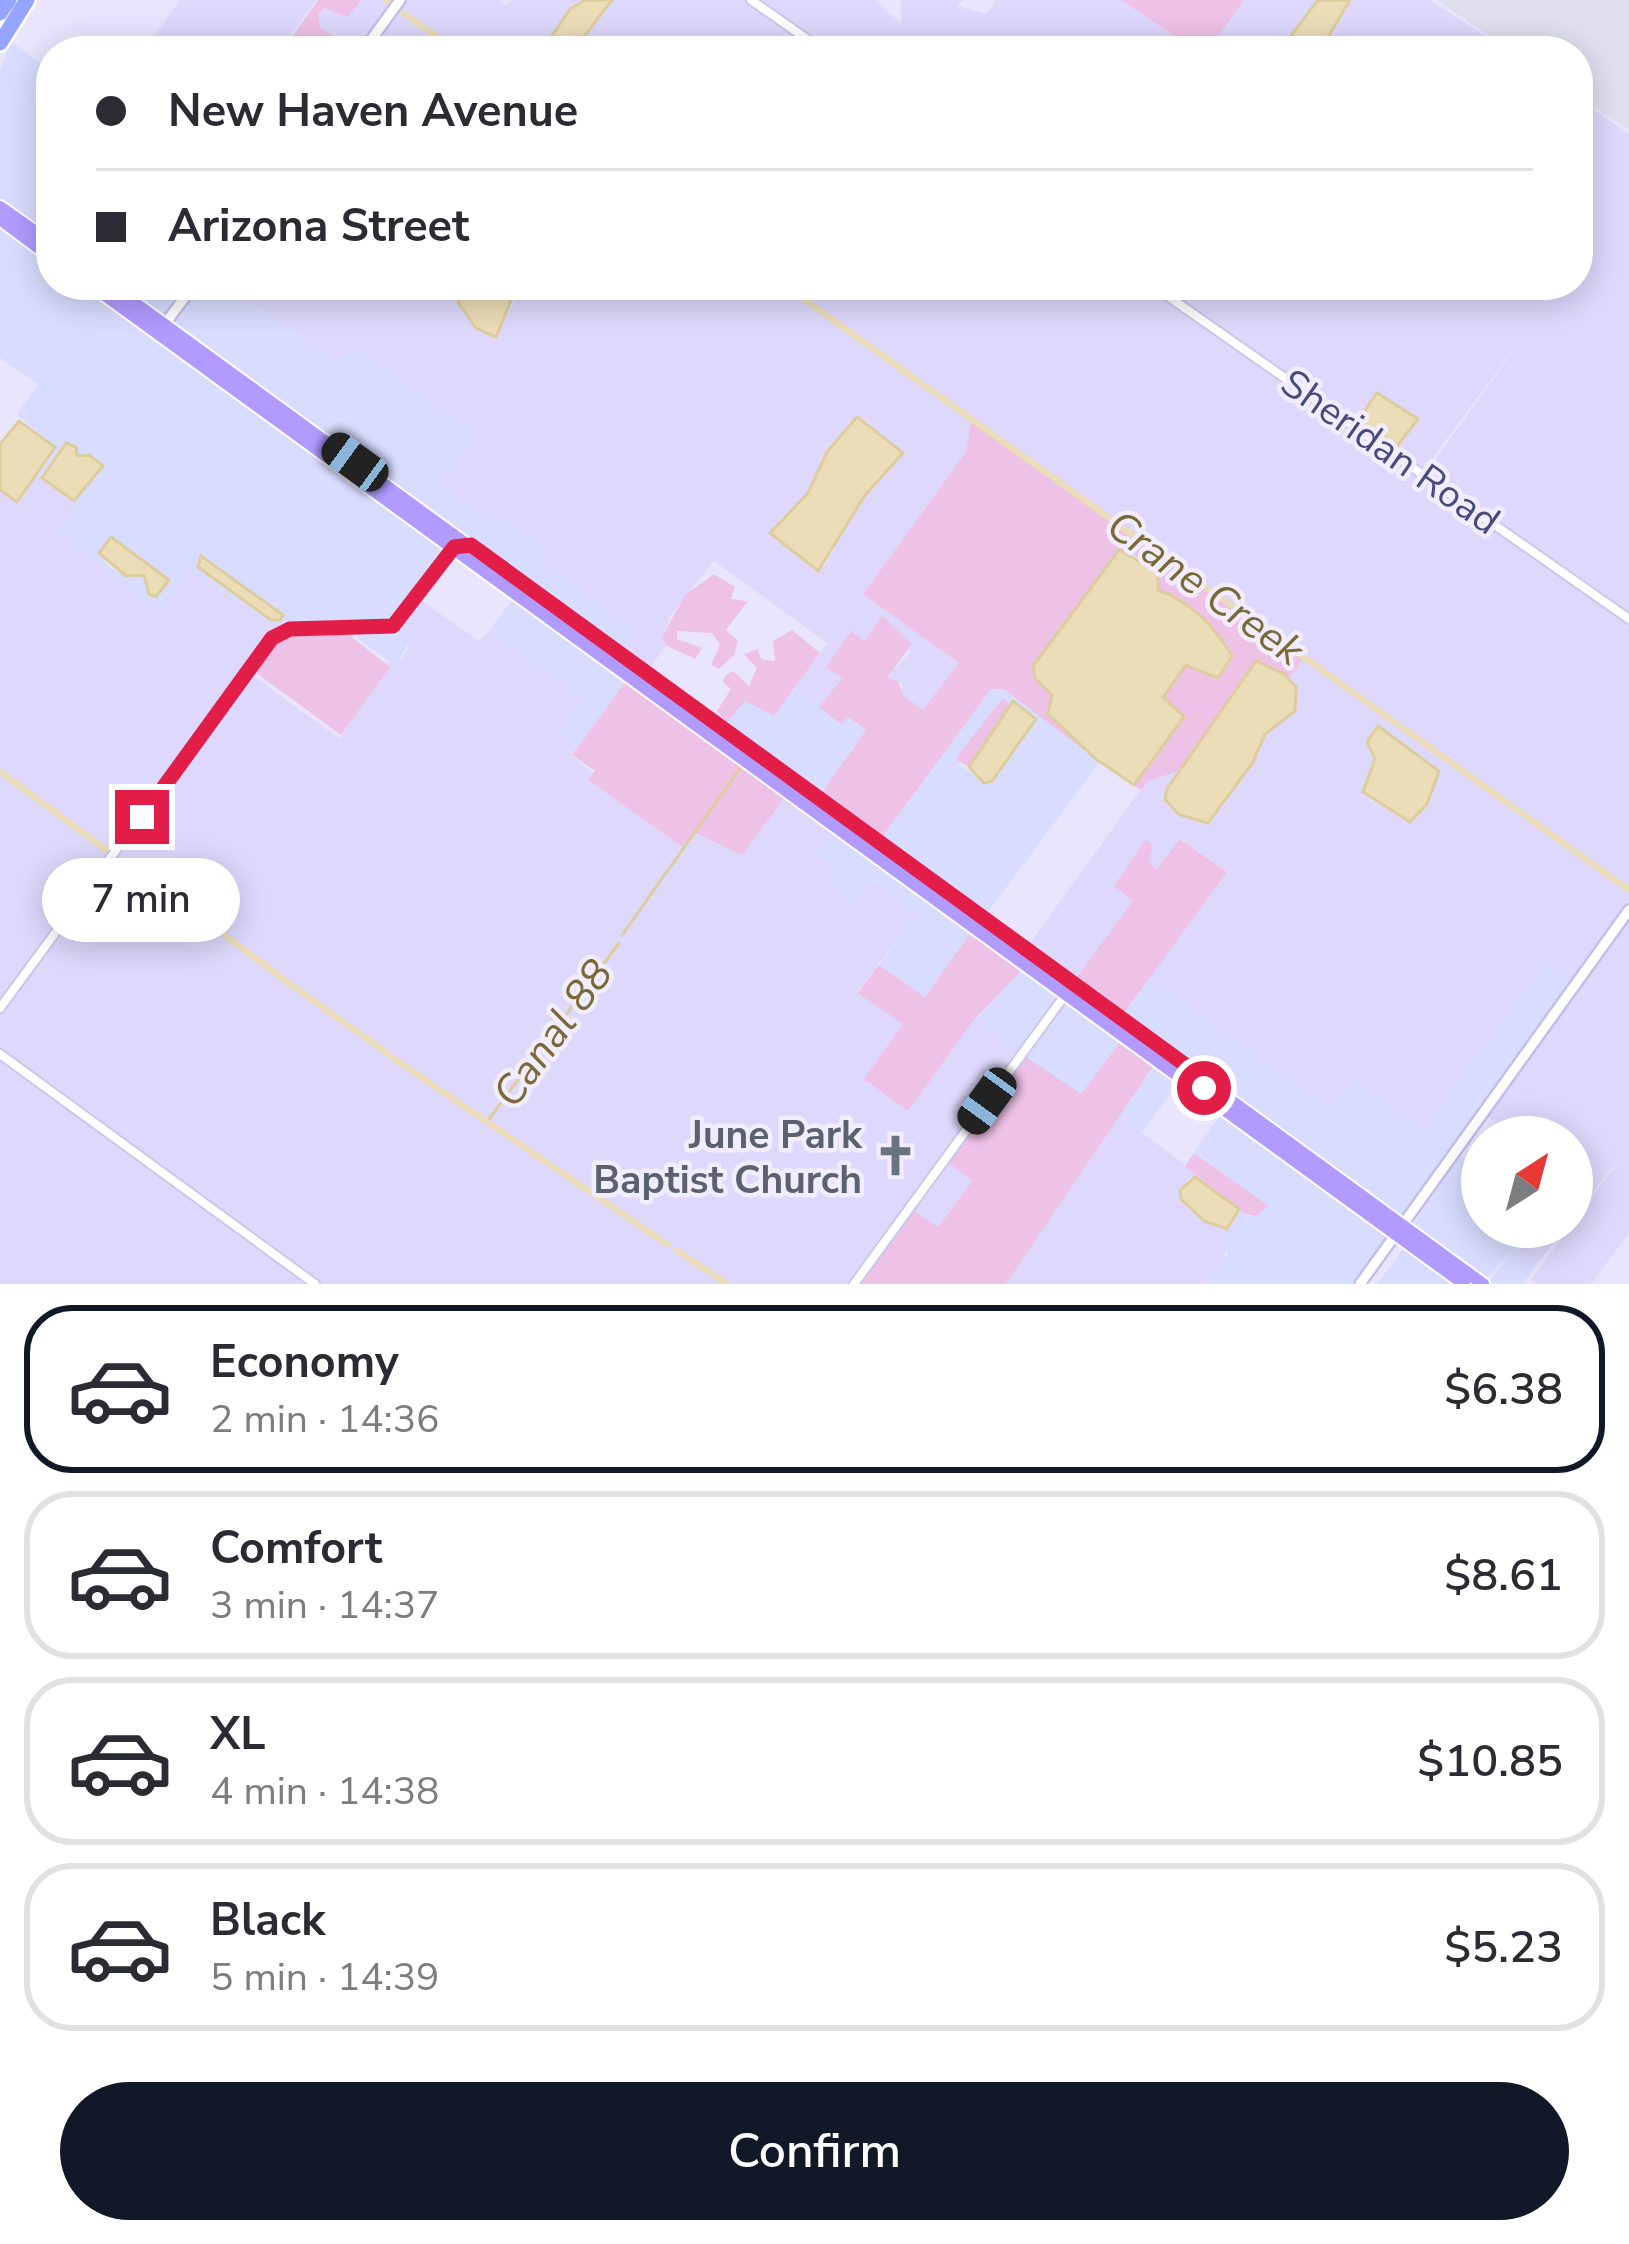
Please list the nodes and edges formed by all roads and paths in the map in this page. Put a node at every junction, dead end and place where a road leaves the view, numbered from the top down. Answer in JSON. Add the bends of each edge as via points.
{"nodes":[{"id":1,"x":9,"y":0,"type":"edge"},
{"id":2,"x":27,"y":0,"type":"edge"},
{"id":3,"x":400,"y":0,"type":"edge"},
{"id":4,"x":751,"y":0,"type":"edge"},
{"id":5,"x":0,"y":13,"type":"edge"},
{"id":6,"x":374,"y":36,"type":"edge"},
{"id":7,"x":803,"y":36,"type":"edge"},
{"id":8,"x":0,"y":43,"type":"edge"},
{"id":9,"x":0,"y":207,"type":"edge"},
{"id":10,"x":0,"y":219,"type":"edge"},
{"id":11,"x":36,"y":232,"type":"edge"},
{"id":12,"x":36,"y":245,"type":"edge"},
{"id":13,"x":115,"y":300,"type":"edge"},
{"id":14,"x":127,"y":300,"type":"edge"},
{"id":15,"x":183,"y":300,"type":"edge"},
{"id":16,"x":1173,"y":300,"type":"edge"},
{"id":17,"x":161,"y":329,"type":"junction"},
{"id":18,"x":243,"y":388,"type":"junction"},
{"id":19,"x":308,"y":435,"type":"junction"},
{"id":20,"x":378,"y":485,"type":"junction"},
{"id":21,"x":429,"y":528,"type":"junction"},
{"id":22,"x":449,"y":529,"type":"junction"},
{"id":23,"x":471,"y":545,"type":"junction"},
{"id":24,"x":454,"y":547,"type":"junction"},
{"id":25,"x":500,"y":566,"type":"junction"},
{"id":26,"x":483,"y":568,"type":"junction"},
{"id":27,"x":517,"y":592,"type":"junction"},
{"id":28,"x":536,"y":592,"type":"junction"},
{"id":29,"x":1629,"y":619,"type":"edge"},
{"id":30,"x":590,"y":638,"type":"junction"},
{"id":31,"x":629,"y":668,"type":"junction"},
{"id":32,"x":724,"y":735,"type":"junction"},
{"id":33,"x":838,"y":825,"type":"junction"},
{"id":34,"x":857,"y":825,"type":"junction"},
{"id":35,"x":884,"y":859,"type":"junction"},
{"id":36,"x":905,"y":861,"type":"junction"},
{"id":37,"x":952,"y":901,"type":"junction"},
{"id":38,"x":1629,"y":910,"type":"edge"},
{"id":39,"x":1070,"y":988,"type":"junction"},
{"id":40,"x":0,"y":1008,"type":"edge"},
{"id":41,"x":1104,"y":1020,"type":"junction"},
{"id":42,"x":1123,"y":1020,"type":"junction"},
{"id":43,"x":0,"y":1054,"type":"edge"},
{"id":44,"x":1210,"y":1090,"type":"junction"},
{"id":45,"x":1282,"y":1141,"type":"junction"},
{"id":46,"x":1321,"y":1173,"type":"junction"},
{"id":47,"x":1399,"y":1232,"type":"junction"},
{"id":48,"x":315,"y":1284,"type":"edge"},
{"id":49,"x":854,"y":1284,"type":"edge"},
{"id":50,"x":1364,"y":1284,"type":"edge"},
{"id":51,"x":1464,"y":1284,"type":"edge"},
{"id":52,"x":1483,"y":1284,"type":"edge"}],
"edges":[{"from":1,"to":5,"type":"highway"},
{"from":2,"to":8,"type":"highway"},
{"from":3,"to":6,"type":"main road"},
{"from":4,"to":7,"type":"street"},
{"from":9,"to":11,"type":"main road"},
{"from":10,"to":12,"type":"main road"},
{"from":13,"to":17,"type":"main road"},
{"from":14,"to":17,"type":"main road"},
{"from":15,"to":17,"type":"main road"},
{"from":16,"to":29,"type":"street","name":"Sheridan Road"},
{"from":17,"to":18,"type":"main road"},
{"from":18,"to":19,"type":"main road"},
{"from":18,"to":19,"type":"main road"},
{"from":19,"to":20,"type":"main road"},
{"from":19,"to":20,"type":"main road"},
{"from":20,"to":21,"type":"main road"},
{"from":20,"to":22,"type":"main road"},
{"from":21,"to":22,"type":"main road"},
{"from":21,"to":24,"type":"main road"},
{"from":22,"to":23,"type":"main road"},
{"from":23,"to":24,"type":"main road"},
{"from":23,"to":25,"type":"main road"},
{"from":24,"to":26,"type":"main road"},
{"from":24,"to":40,"type":"street","via":[[393,626],[282,632]]},
{"from":25,"to":26,"type":"main road"},
{"from":25,"to":28,"type":"main road"},
{"from":26,"to":27,"type":"main road"},
{"from":27,"to":28,"type":"main road"},
{"from":27,"to":30,"type":"main road"},
{"from":28,"to":30,"type":"main road"},
{"from":30,"to":31,"type":"main road"},
{"from":31,"to":32,"type":"main road"},
{"from":31,"to":32,"type":"main road","via":[[650,675]]},
{"from":32,"to":33,"type":"main road"},
{"from":32,"to":34,"type":"main road"},
{"from":33,"to":34,"type":"main road"},
{"from":33,"to":35,"type":"main road"},
{"from":34,"to":36,"type":"main road"},
{"from":35,"to":36,"type":"main road"},
{"from":35,"to":37,"type":"main road"},
{"from":36,"to":37,"type":"main road"},
{"from":37,"to":39,"type":"main road"},
{"from":37,"to":39,"type":"main road"},
{"from":38,"to":47,"type":"main road"},
{"from":39,"to":41,"type":"main road"},
{"from":39,"to":42,"type":"main road"},
{"from":39,"to":49,"type":"street"},
{"from":41,"to":42,"type":"main road"},
{"from":41,"to":44,"type":"main road"},
{"from":42,"to":44,"type":"main road"},
{"from":43,"to":48,"type":"street"},
{"from":44,"to":45,"type":"main road"},
{"from":44,"to":45,"type":"main road","via":[[1262,1136]]},
{"from":45,"to":46,"type":"main road"},
{"from":45,"to":46,"type":"main road"},
{"from":46,"to":47,"type":"main road"},
{"from":46,"to":47,"type":"main road","via":[[1338,1178]]},
{"from":47,"to":50,"type":"main road"},
{"from":47,"to":51,"type":"main road"},
{"from":47,"to":52,"type":"main road"}]}
